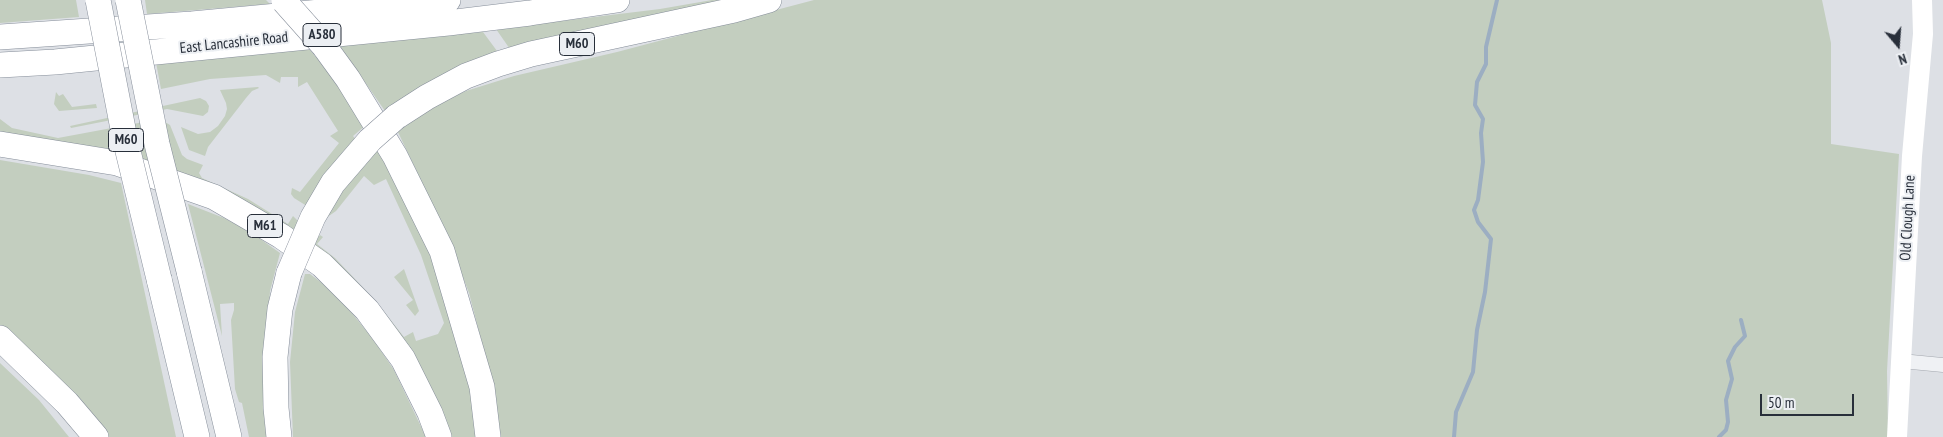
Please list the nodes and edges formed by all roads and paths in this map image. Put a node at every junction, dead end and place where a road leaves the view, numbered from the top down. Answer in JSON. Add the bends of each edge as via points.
{"nodes":[{"id":1,"x":98,"y":0,"type":"edge"},
{"id":2,"x":128,"y":0,"type":"edge"},
{"id":3,"x":284,"y":0,"type":"edge"},
{"id":4,"x":448,"y":0,"type":"edge"},
{"id":5,"x":617,"y":0,"type":"edge"},
{"id":6,"x":769,"y":0,"type":"edge"},
{"id":7,"x":1922,"y":0,"type":"edge"},
{"id":8,"x":0,"y":37,"type":"edge"},
{"id":9,"x":0,"y":65,"type":"edge"},
{"id":10,"x":0,"y":144,"type":"edge"},
{"id":11,"x":0,"y":338,"type":"edge"},
{"id":12,"x":1900,"y":361,"type":"junction"},
{"id":13,"x":1943,"y":365,"type":"edge"},
{"id":14,"x":96,"y":437,"type":"edge"},
{"id":15,"x":197,"y":437,"type":"edge"},
{"id":16,"x":229,"y":437,"type":"edge"},
{"id":17,"x":279,"y":437,"type":"edge"},
{"id":18,"x":440,"y":437,"type":"edge"},
{"id":19,"x":488,"y":437,"type":"edge"},
{"id":20,"x":1897,"y":437,"type":"edge"}],
"edges":[{"from":1,"to":15,"type":"highway","number":"M60","bridge":true,"via":[[123,130]]},
{"from":2,"to":16,"type":"highway","number":"M60","bridge":true,"via":[[155,136]]},
{"from":3,"to":19,"type":"highway","bridge":true,"via":[[324,46],[358,94],[395,156],[442,251],[482,387]]},
{"from":4,"to":8,"type":"highway","name":"East Lancashire Road","number":"A580","via":[[192,24]]},
{"from":5,"to":9,"type":"highway","name":"East Lancashire Road","number":"A580","via":[[448,22]]},
{"from":6,"to":17,"type":"highway","number":"M60","bridge":true,"via":[[531,54],[466,76],[396,117],[356,154],[332,183],[306,231],[289,273],[280,309],[275,357]]},
{"from":7,"to":12,"type":"street","name":"Old Clough Lane","via":[[1923,34]]},
{"from":10,"to":18,"type":"highway","number":"M61","via":[[117,163],[214,197],[281,236],[322,265],[366,310],[403,359]]},
{"from":11,"to":14,"type":"highway","via":[[67,403]]},
{"from":12,"to":13,"type":"street"},
{"from":12,"to":20,"type":"street","name":"Old Clough Lane"}]}
